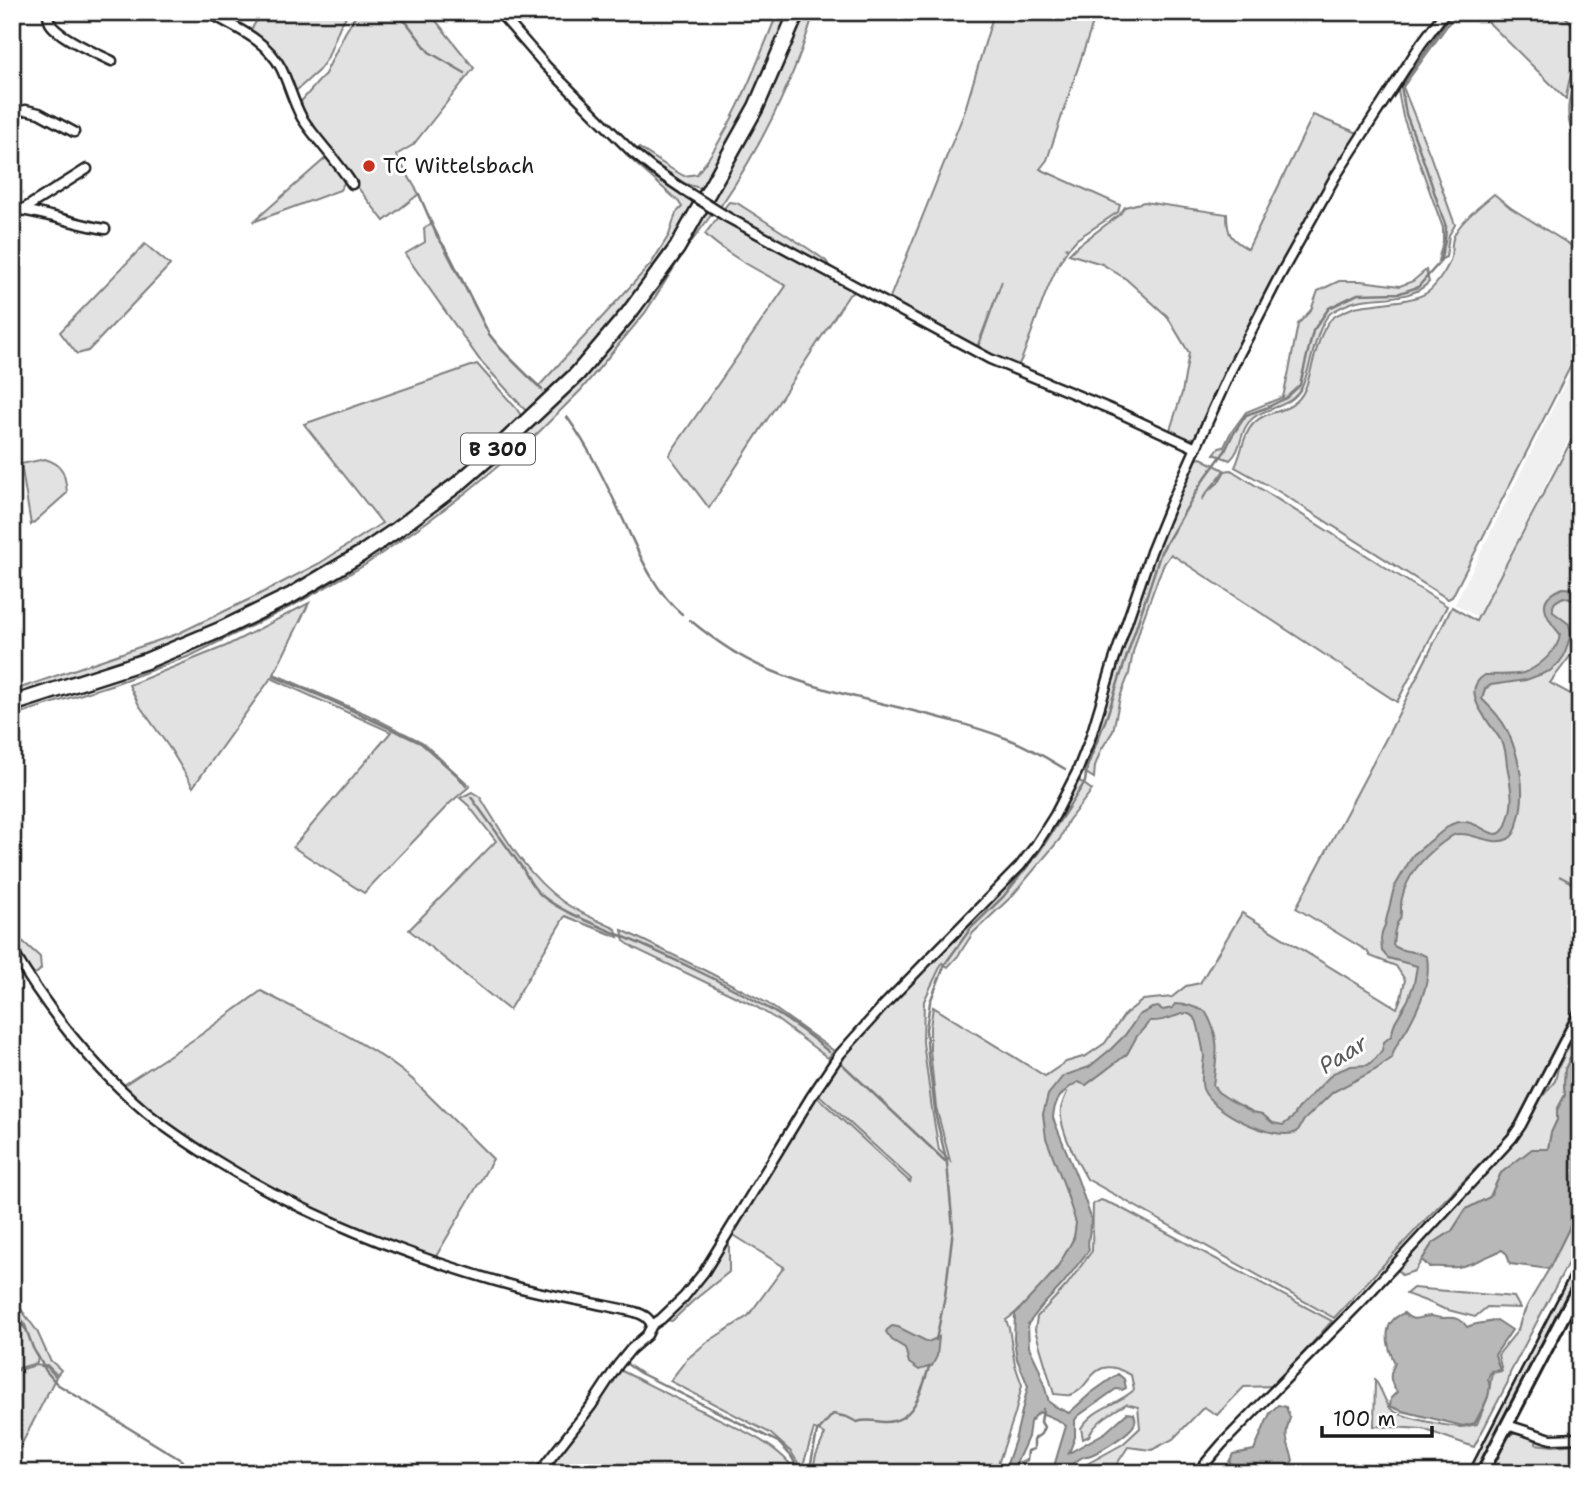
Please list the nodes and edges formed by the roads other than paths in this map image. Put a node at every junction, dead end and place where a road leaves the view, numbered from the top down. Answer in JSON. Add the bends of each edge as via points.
{"nodes":[{"id":1,"x":48,"y":12,"type":"edge"},
{"id":2,"x":208,"y":12,"type":"edge"},
{"id":3,"x":499,"y":12,"type":"edge"},
{"id":4,"x":797,"y":12,"type":"edge"},
{"id":5,"x":1446,"y":12,"type":"edge"},
{"id":6,"x":112,"y":61,"type":"dead end"},
{"id":7,"x":12,"y":113,"type":"edge"},
{"id":8,"x":74,"y":132,"type":"dead end"},
{"id":9,"x":87,"y":169,"type":"dead end"},
{"id":10,"x":352,"y":184,"type":"dead end"},
{"id":11,"x":12,"y":209,"type":"edge"},
{"id":12,"x":22,"y":210,"type":"junction"},
{"id":13,"x":105,"y":229,"type":"dead end"},
{"id":14,"x":1196,"y":448,"type":"junction"},
{"id":15,"x":12,"y":704,"type":"edge"},
{"id":16,"x":12,"y":950,"type":"edge"},
{"id":17,"x":1580,"y":1011,"type":"edge"},
{"id":18,"x":1580,"y":1283,"type":"edge"},
{"id":19,"x":652,"y":1325,"type":"junction"},
{"id":20,"x":1507,"y":1424,"type":"junction"},
{"id":21,"x":1580,"y":1438,"type":"edge"},
{"id":22,"x":538,"y":1473,"type":"edge"},
{"id":23,"x":1197,"y":1473,"type":"edge"},
{"id":24,"x":1482,"y":1473,"type":"edge"}],
"edges":[{"from":1,"to":6,"type":"street","via":[[48,20],[57,30]]},
{"from":2,"to":10,"type":"street","via":[[272,54],[302,118]]},
{"from":3,"to":14,"type":"street","bridge":true,"via":[[632,152],[727,217],[990,359]]},
{"from":4,"to":15,"type":"highway","number":"B 300","via":[[756,107],[677,248],[577,374],[489,457],[395,531],[268,607],[146,661]]},
{"from":5,"to":14,"type":"street","via":[[1335,177],[1230,372]]},
{"from":7,"to":8,"type":"street","via":[[33,111]]},
{"from":9,"to":12,"type":"street"},
{"from":11,"to":12,"type":"street"},
{"from":12,"to":13,"type":"street"},
{"from":14,"to":19,"type":"street","via":[[1152,552],[1082,761],[1055,815],[1020,866],[840,1054],[704,1272]]},
{"from":16,"to":19,"type":"street","via":[[45,1004],[88,1056],[145,1111],[231,1170],[279,1197],[409,1253],[520,1287],[635,1312]]},
{"from":17,"to":23,"type":"street","via":[[1512,1139]]},
{"from":18,"to":20,"type":"street"},
{"from":19,"to":22,"type":"street"},
{"from":20,"to":21,"type":"street","via":[[1551,1439]]},
{"from":20,"to":24,"type":"street"}]}
